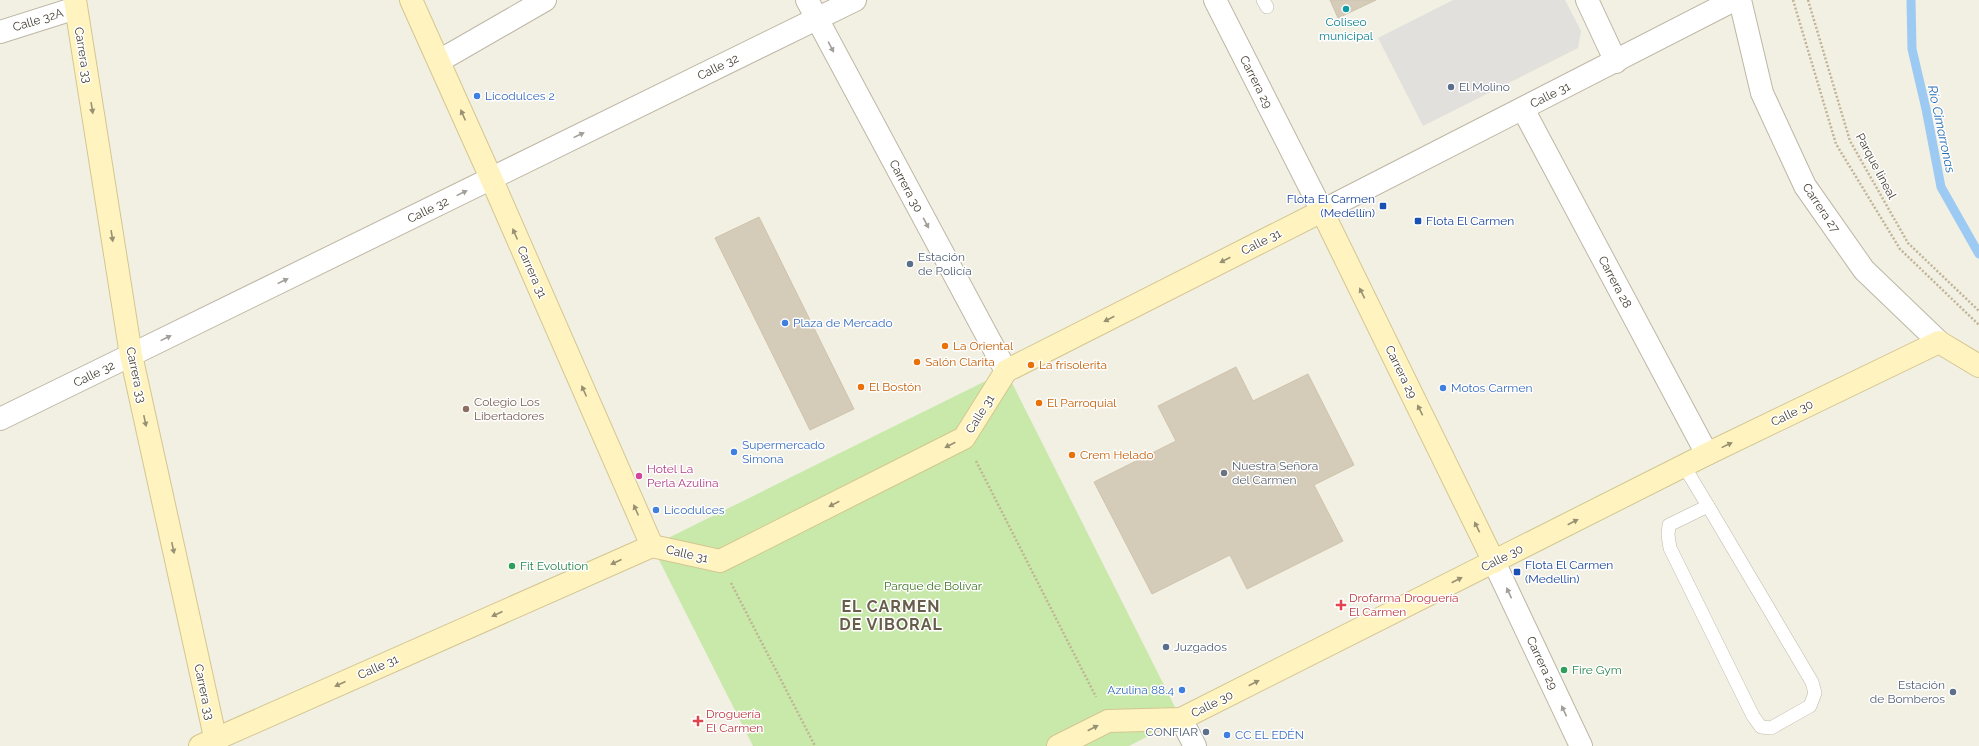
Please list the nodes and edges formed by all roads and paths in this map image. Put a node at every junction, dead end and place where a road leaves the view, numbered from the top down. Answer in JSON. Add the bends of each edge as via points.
{"nodes":[{"id":1,"x":411,"y":0,"type":"edge"},
{"id":2,"x":545,"y":0,"type":"edge"},
{"id":3,"x":855,"y":0,"type":"edge"},
{"id":4,"x":1215,"y":0,"type":"edge"},
{"id":5,"x":1587,"y":0,"type":"edge"},
{"id":6,"x":1734,"y":0,"type":"edge"},
{"id":7,"x":1740,"y":0,"type":"edge"},
{"id":8,"x":1793,"y":0,"type":"edge"},
{"id":9,"x":1808,"y":0,"type":"edge"},
{"id":10,"x":76,"y":4,"type":"edge"},
{"id":11,"x":812,"y":10,"type":"edge"},
{"id":12,"x":0,"y":32,"type":"edge"},
{"id":13,"x":439,"y":61,"type":"junction"},
{"id":14,"x":1616,"y":62,"type":"junction"},
{"id":15,"x":1523,"y":109,"type":"junction"},
{"id":16,"x":491,"y":178,"type":"junction"},
{"id":17,"x":1322,"y":211,"type":"junction"},
{"id":18,"x":1979,"y":311,"type":"edge"},
{"id":19,"x":1979,"y":325,"type":"edge"},
{"id":20,"x":1939,"y":342,"type":"junction"},
{"id":21,"x":131,"y":355,"type":"junction"},
{"id":22,"x":1979,"y":366,"type":"edge"},
{"id":23,"x":1006,"y":371,"type":"junction"},
{"id":24,"x":0,"y":419,"type":"edge"},
{"id":25,"x":964,"y":438,"type":"junction"},
{"id":26,"x":1707,"y":454,"type":"junction"},
{"id":27,"x":1684,"y":466,"type":"junction"},
{"id":28,"x":1708,"y":506,"type":"junction"},
{"id":29,"x":652,"y":546,"type":"junction"},
{"id":30,"x":720,"y":561,"type":"junction"},
{"id":31,"x":1494,"y":562,"type":"junction"},
{"id":32,"x":1181,"y":719,"type":"junction"},
{"id":33,"x":1108,"y":721,"type":"junction"},
{"id":34,"x":211,"y":744,"type":"edge"},
{"id":35,"x":814,"y":746,"type":"edge"},
{"id":36,"x":1058,"y":746,"type":"edge"},
{"id":37,"x":1195,"y":746,"type":"edge"},
{"id":38,"x":1581,"y":746,"type":"edge"}],
"edges":[{"from":1,"to":13,"type":"main road","name":"Carrera 31"},
{"from":2,"to":13,"type":"street"},
{"from":3,"to":11,"type":"street","name":"Calle 32"},
{"from":4,"to":17,"type":"street","name":"Carrera 29"},
{"from":5,"to":14,"type":"street"},
{"from":6,"to":14,"type":"street","name":"Calle 31"},
{"from":7,"to":20,"type":"street","name":"Carrera 27","via":[[1762,92],[1805,186],[1864,270]]},
{"from":8,"to":19,"type":"path","via":[[1836,144],[1900,249]]},
{"from":9,"to":18,"type":"path","name":"Parque lineal","via":[[1850,141],[1908,243]]},
{"from":10,"to":12,"type":"street","name":"Calle 32A"},
{"from":10,"to":21,"type":"main road","name":"Carrera 33","one_way":true},
{"from":16,"to":11,"type":"street","name":"Calle 32","one_way":true},
{"from":11,"to":23,"type":"street","name":"Carrera 30","one_way":true},
{"from":16,"to":13,"type":"main road","name":"Carrera 31","one_way":true},
{"from":14,"to":15,"type":"street","name":"Calle 31"},
{"from":15,"to":17,"type":"street","name":"Calle 31"},
{"from":15,"to":26,"type":"street","name":"Carrera 28"},
{"from":21,"to":16,"type":"street","name":"Calle 32","one_way":true},
{"from":29,"to":16,"type":"main road","name":"Carrera 31","one_way":true},
{"from":17,"to":23,"type":"main road","name":"Calle 31","one_way":true},
{"from":31,"to":17,"type":"main road","name":"Carrera 29","one_way":true},
{"from":20,"to":22,"type":"main road","name":"Carrera 27"},
{"from":26,"to":20,"type":"main road","name":"Calle 30","one_way":true},
{"from":21,"to":24,"type":"street","name":"Calle 32"},
{"from":21,"to":34,"type":"main road","name":"Carrera 33","one_way":true},
{"from":23,"to":25,"type":"main road","name":"Calle 31"},
{"from":25,"to":30,"type":"main road","name":"Calle 31","one_way":true},
{"from":25,"to":33,"type":"path"},
{"from":26,"to":27,"type":"main road","name":"Calle 30"},
{"from":27,"to":28,"type":"lane"},
{"from":31,"to":27,"type":"main road","name":"Calle 30","one_way":true},
{"from":28,"to":28,"type":"lane","via":[[1812,682],[1815,693],[1810,706],[1771,728],[1761,727],[1753,716],[1670,548],[1669,526]]},
{"from":29,"to":30,"type":"main road","name":"Calle 31"},
{"from":29,"to":34,"type":"main road","name":"Calle 31","one_way":true},
{"from":30,"to":35,"type":"path"},
{"from":32,"to":31,"type":"main road","name":"Calle 30","one_way":true},
{"from":38,"to":31,"type":"street","name":"Carrera 29","one_way":true},
{"from":32,"to":33,"type":"main road","name":"Calle 30"},
{"from":32,"to":37,"type":"street"},
{"from":36,"to":33,"type":"main road","name":"Calle 30","one_way":true}]}
